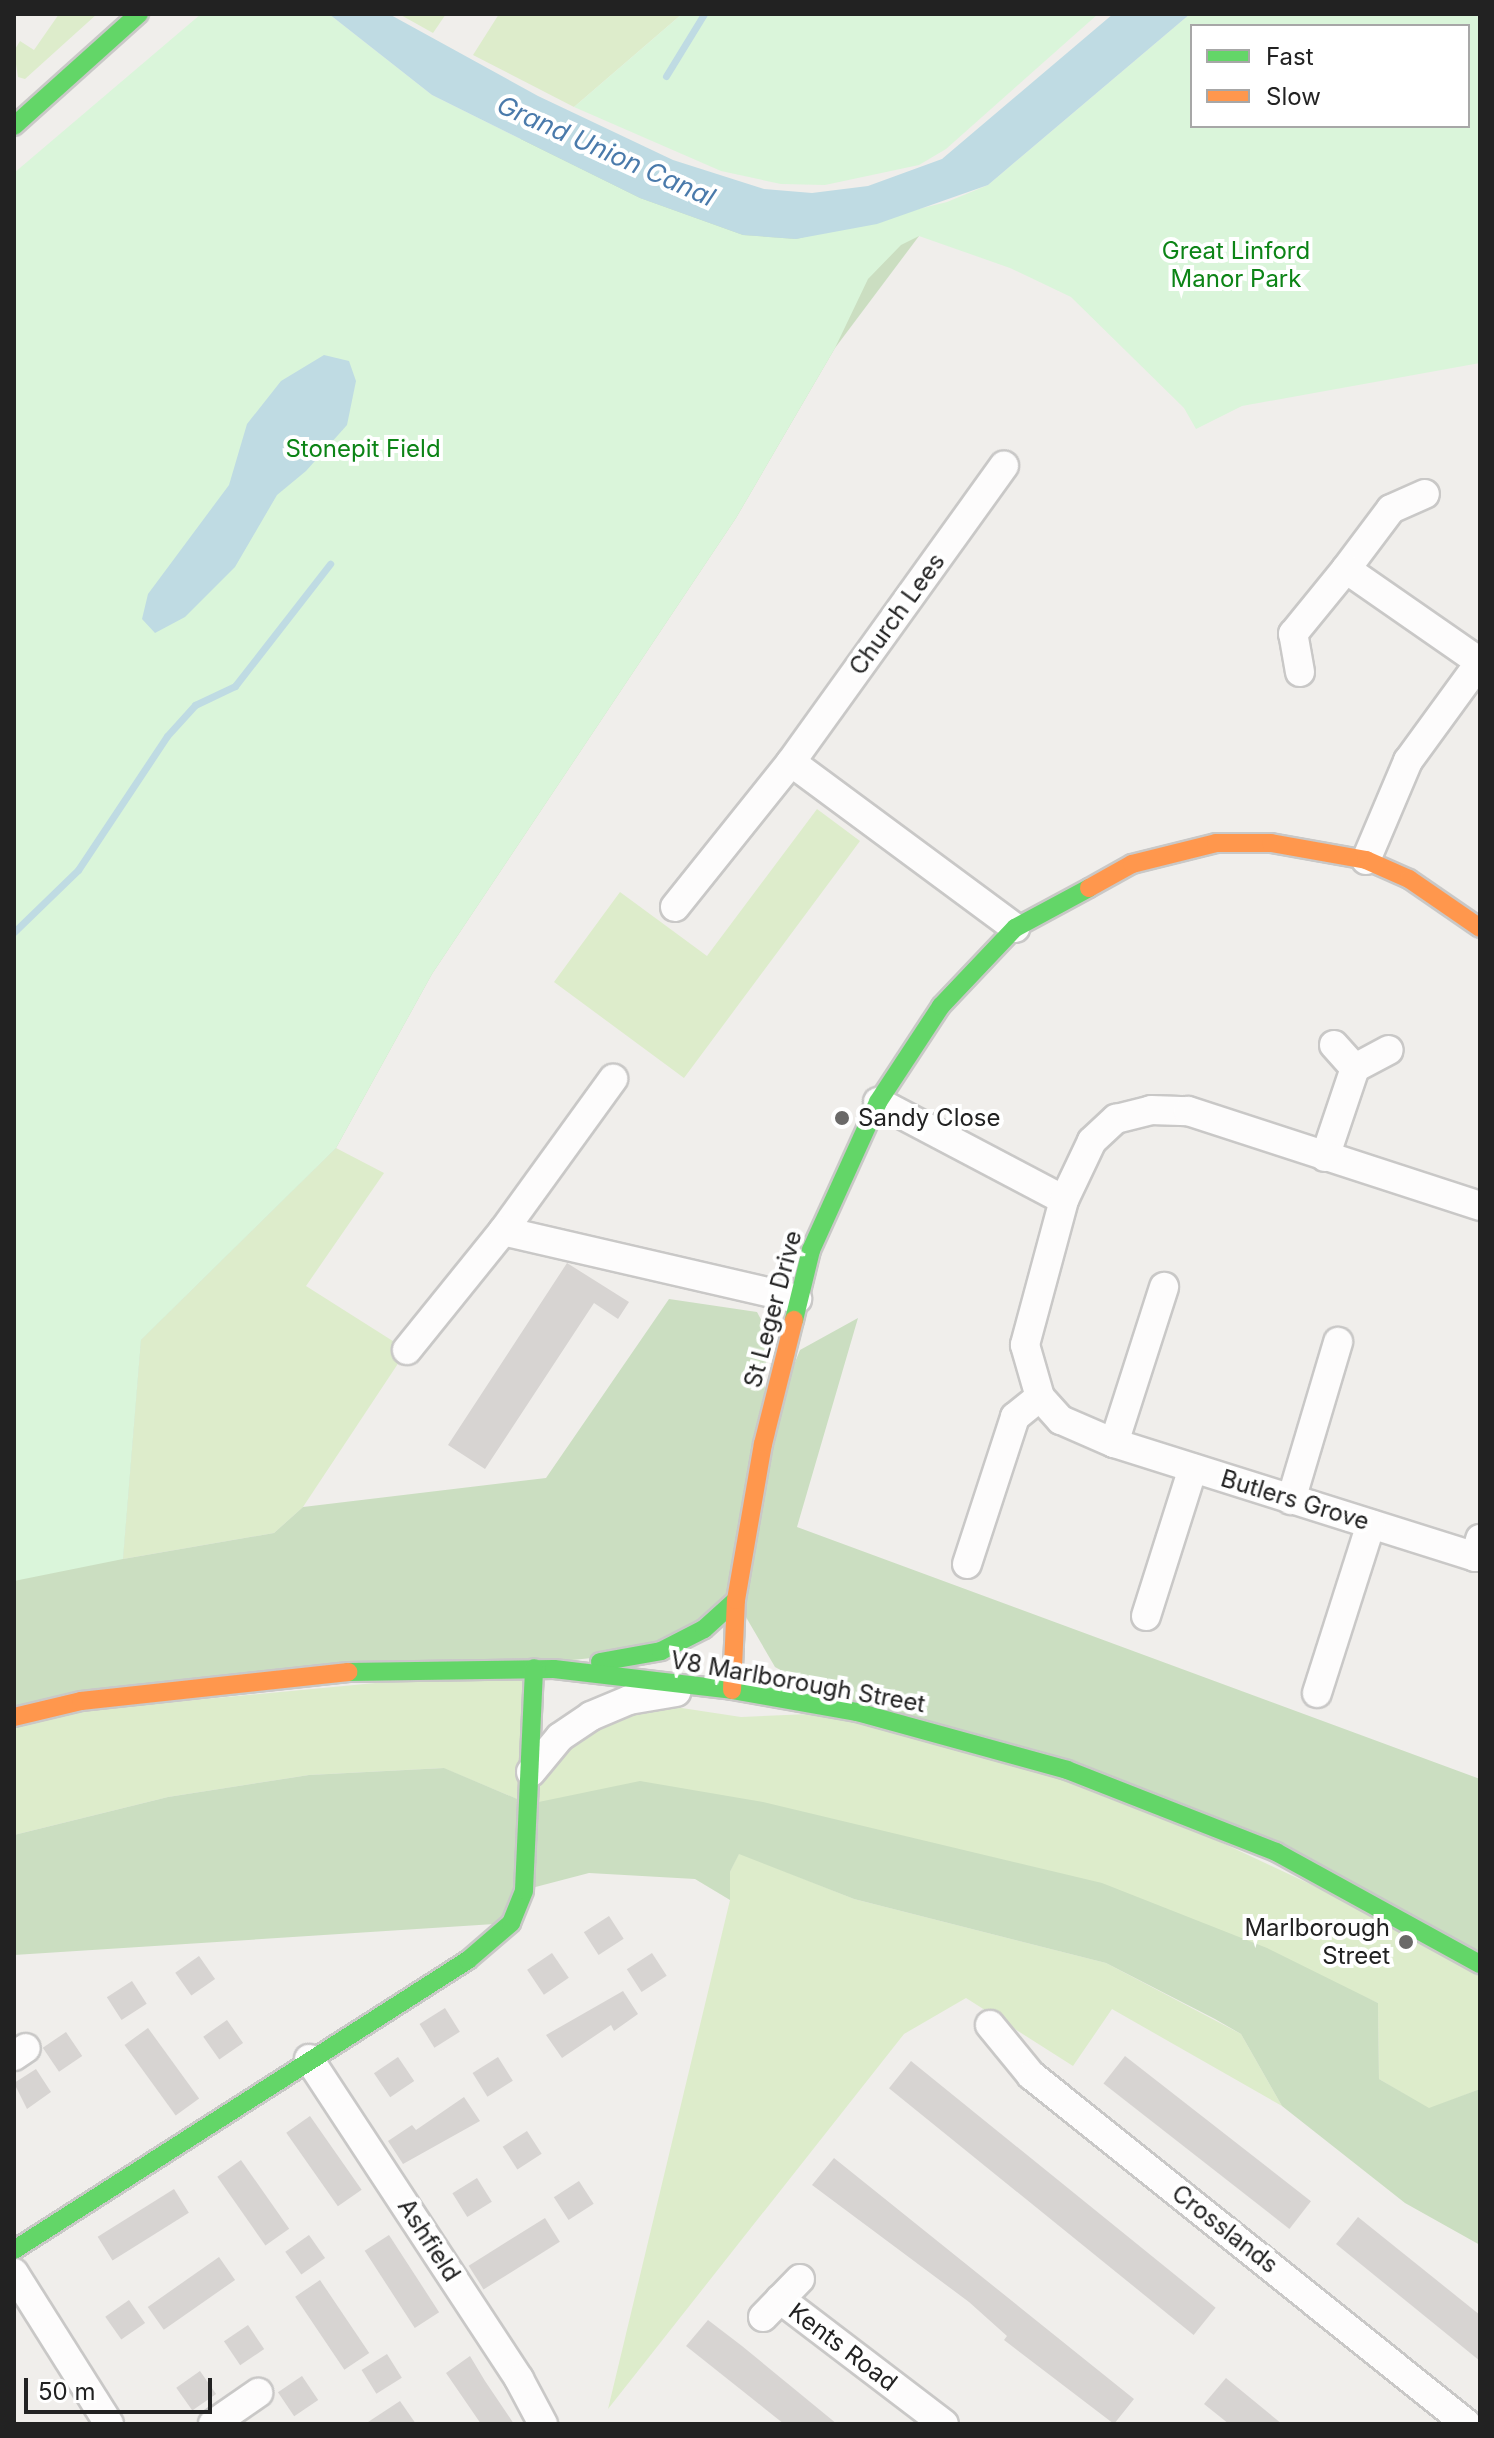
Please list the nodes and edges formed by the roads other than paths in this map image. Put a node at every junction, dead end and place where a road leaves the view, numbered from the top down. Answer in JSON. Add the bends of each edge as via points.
{"nodes":[{"id":1,"x":139,"y":14,"type":"edge"},
{"id":2,"x":14,"y":126,"type":"edge"},
{"id":3,"x":1004,"y":466,"type":"dead end"},
{"id":4,"x":1425,"y":494,"type":"dead end"},
{"id":5,"x":1346,"y":569,"type":"junction"},
{"id":6,"x":1479,"y":664,"type":"edge"},
{"id":7,"x":1300,"y":672,"type":"dead end"},
{"id":8,"x":791,"y":762,"type":"junction"},
{"id":9,"x":1366,"y":860,"type":"junction"},
{"id":10,"x":675,"y":907,"type":"dead end"},
{"id":11,"x":1015,"y":928,"type":"junction"},
{"id":12,"x":1480,"y":928,"type":"edge"},
{"id":13,"x":1334,"y":1045,"type":"dead end"},
{"id":14,"x":1389,"y":1050,"type":"dead end"},
{"id":15,"x":1355,"y":1068,"type":"junction"},
{"id":16,"x":613,"y":1079,"type":"dead end"},
{"id":17,"x":878,"y":1102,"type":"junction"},
{"id":18,"x":1325,"y":1157,"type":"junction"},
{"id":19,"x":1064,"y":1200,"type":"junction"},
{"id":20,"x":1480,"y":1206,"type":"edge"},
{"id":21,"x":503,"y":1231,"type":"junction"},
{"id":22,"x":1164,"y":1287,"type":"dead end"},
{"id":23,"x":797,"y":1299,"type":"junction"},
{"id":24,"x":1338,"y":1342,"type":"dead end"},
{"id":25,"x":407,"y":1350,"type":"dead end"},
{"id":26,"x":1040,"y":1397,"type":"junction"},
{"id":27,"x":1114,"y":1443,"type":"junction"},
{"id":28,"x":1193,"y":1468,"type":"junction"},
{"id":29,"x":1291,"y":1500,"type":"junction"},
{"id":30,"x":1371,"y":1524,"type":"junction"},
{"id":31,"x":1478,"y":1551,"type":"edge"},
{"id":32,"x":967,"y":1564,"type":"dead end"},
{"id":33,"x":736,"y":1600,"type":"junction"},
{"id":34,"x":1146,"y":1616,"type":"dead end"},
{"id":35,"x":534,"y":1668,"type":"junction"},
{"id":36,"x":554,"y":1669,"type":"junction"},
{"id":37,"x":718,"y":1688,"type":"junction"},
{"id":38,"x":1317,"y":1693,"type":"dead end"},
{"id":39,"x":14,"y":1717,"type":"edge"},
{"id":40,"x":531,"y":1772,"type":"junction"},
{"id":41,"x":1480,"y":1964,"type":"edge"},
{"id":42,"x":990,"y":2025,"type":"dead end"},
{"id":43,"x":309,"y":2059,"type":"junction"},
{"id":44,"x":14,"y":2250,"type":"edge"},
{"id":45,"x":14,"y":2273,"type":"edge"},
{"id":46,"x":800,"y":2279,"type":"dead end"},
{"id":47,"x":258,"y":2393,"type":"dead end"},
{"id":48,"x":109,"y":2424,"type":"edge"},
{"id":49,"x":213,"y":2424,"type":"edge"},
{"id":50,"x":543,"y":2424,"type":"edge"},
{"id":51,"x":944,"y":2424,"type":"edge"},
{"id":52,"x":1467,"y":2424,"type":"edge"}],
"edges":[{"from":1,"to":2,"type":"street"},
{"from":3,"to":8,"type":"street","name":"Church Lees"},
{"from":4,"to":5,"type":"street","via":[[1391,509]]},
{"from":5,"to":6,"type":"street"},
{"from":5,"to":7,"type":"street","via":[[1293,634]]},
{"from":6,"to":9,"type":"street","via":[[1408,761]]},
{"from":8,"to":10,"type":"street","name":"Church Lees"},
{"from":8,"to":11,"type":"street"},
{"from":9,"to":11,"type":"street","name":"St Leger Drive","via":[[1271,843],[1216,843],[1132,864]]},
{"from":9,"to":12,"type":"street","name":"St Leger Drive","via":[[1409,879]]},
{"from":11,"to":17,"type":"street","name":"St Leger Drive","via":[[941,1006]]},
{"from":13,"to":15,"type":"street"},
{"from":14,"to":15,"type":"street"},
{"from":15,"to":18,"type":"street"},
{"from":16,"to":21,"type":"street"},
{"from":17,"to":19,"type":"street"},
{"from":17,"to":23,"type":"street","name":"St Leger Drive","via":[[823,1221]]},
{"from":18,"to":19,"type":"street","via":[[1188,1111],[1151,1110],[1116,1119],[1092,1141]]},
{"from":18,"to":20,"type":"street"},
{"from":19,"to":26,"type":"street","via":[[1025,1345]]},
{"from":21,"to":23,"type":"street"},
{"from":21,"to":25,"type":"street"},
{"from":22,"to":27,"type":"street"},
{"from":23,"to":33,"type":"street","name":"St Leger Drive","via":[[763,1444]]},
{"from":24,"to":29,"type":"street"},
{"from":26,"to":27,"type":"street","name":"Butlers Grove","via":[[1061,1420]]},
{"from":26,"to":32,"type":"street","via":[[1015,1417]]},
{"from":27,"to":28,"type":"street","name":"Butlers Grove"},
{"from":28,"to":29,"type":"street","name":"Butlers Grove"},
{"from":28,"to":34,"type":"street"},
{"from":29,"to":30,"type":"street","name":"Butlers Grove"},
{"from":30,"to":31,"type":"street","name":"Butlers Grove"},
{"from":30,"to":38,"type":"street"},
{"from":33,"to":36,"type":"street","via":[[704,1629],[661,1651]]},
{"from":33,"to":37,"type":"street","name":"St Leger Drive"},
{"from":35,"to":36,"type":"street","name":"V8 Marlborough Street"},
{"from":35,"to":39,"type":"street","name":"V8 Marlborough Street","via":[[283,1675],[81,1701]]},
{"from":35,"to":40,"type":"street"},
{"from":36,"to":37,"type":"street","name":"V8 Marlborough Street"},
{"from":37,"to":40,"type":"street","via":[[629,1700],[591,1716],[560,1737]]},
{"from":37,"to":41,"type":"street","name":"V8 Marlborough Street","via":[[857,1712],[1067,1770],[1276,1852]]},
{"from":40,"to":43,"type":"street","via":[[524,1890],[511,1923],[468,1960]]},
{"from":42,"to":52,"type":"street","name":"Crosslands","via":[[1031,2075]]},
{"from":43,"to":44,"type":"street"},
{"from":43,"to":50,"type":"street","name":"Ashfield","via":[[519,2379]]},
{"from":45,"to":48,"type":"street"},
{"from":46,"to":51,"type":"street","name":"Kents Road","via":[[772,2308]]},
{"from":47,"to":49,"type":"street"}]}
